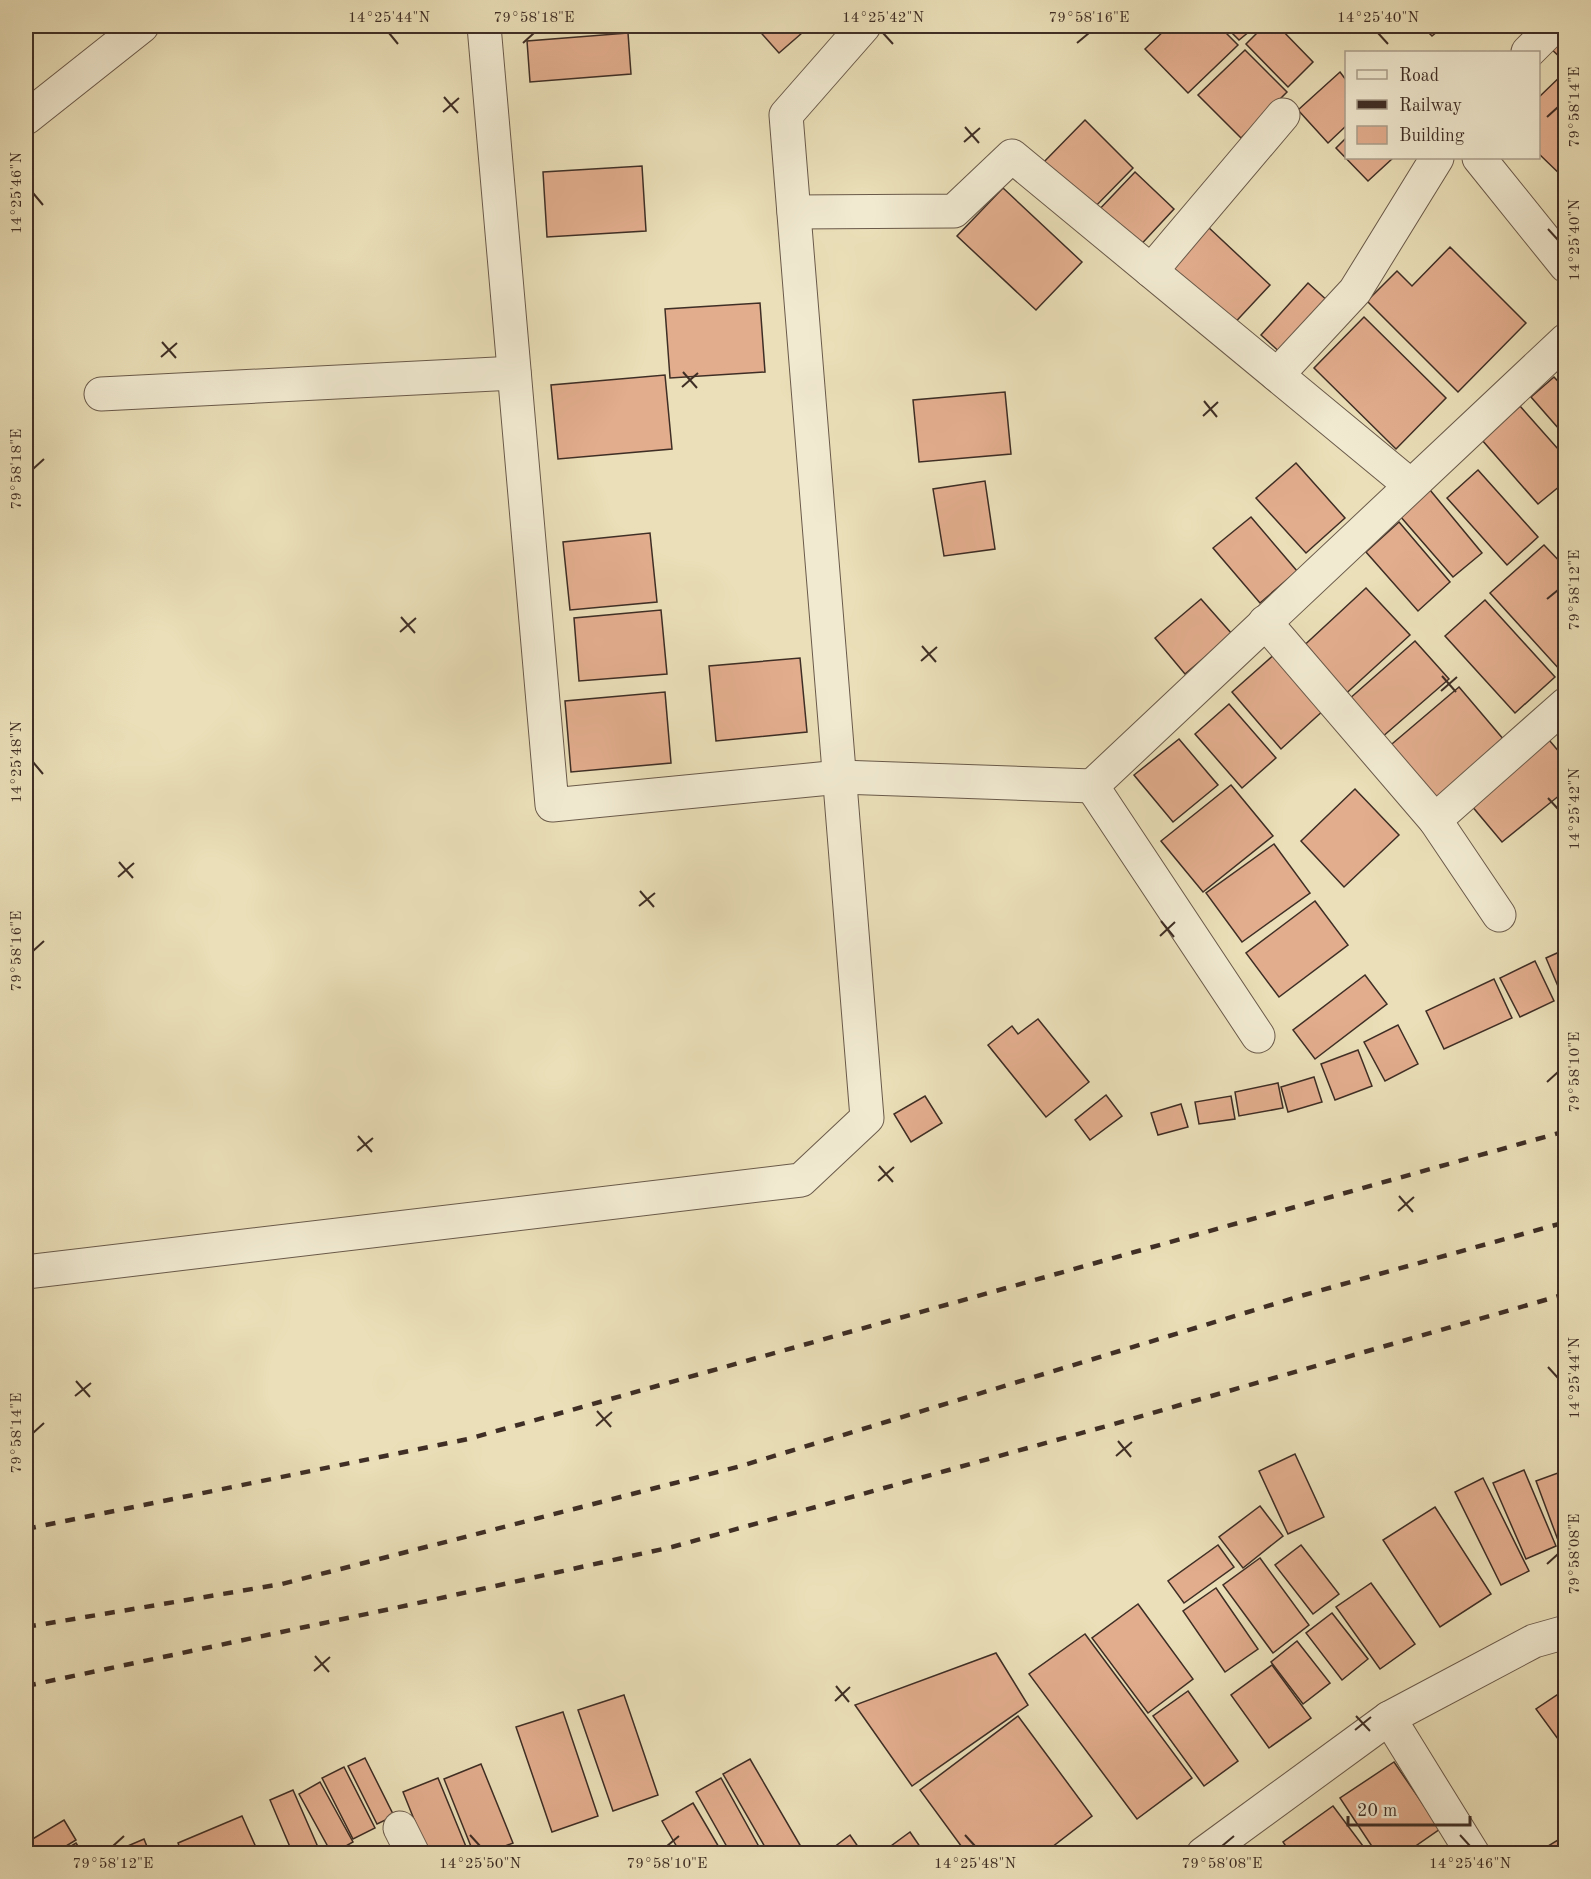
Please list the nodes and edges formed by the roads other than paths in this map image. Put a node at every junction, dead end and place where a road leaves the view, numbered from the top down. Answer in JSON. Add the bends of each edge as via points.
{"nodes":[{"id":1,"x":142,"y":26,"type":"edge"},
{"id":2,"x":484,"y":26,"type":"edge"},
{"id":3,"x":864,"y":26,"type":"edge"},
{"id":4,"x":1554,"y":26,"type":"edge"},
{"id":5,"x":1529,"y":51,"type":"edge"},
{"id":6,"x":1283,"y":115,"type":"dead end"},
{"id":7,"x":26,"y":118,"type":"edge"},
{"id":8,"x":1436,"y":159,"type":"edge"},
{"id":9,"x":1480,"y":159,"type":"edge"},
{"id":10,"x":794,"y":212,"type":"junction"},
{"id":11,"x":1566,"y":266,"type":"edge"},
{"id":12,"x":1151,"y":271,"type":"junction"},
{"id":13,"x":1566,"y":340,"type":"edge"},
{"id":14,"x":514,"y":373,"type":"junction"},
{"id":15,"x":1277,"y":375,"type":"junction"},
{"id":16,"x":101,"y":394,"type":"dead end"},
{"id":17,"x":1410,"y":485,"type":"junction"},
{"id":18,"x":1265,"y":622,"type":"junction"},
{"id":19,"x":1566,"y":704,"type":"edge"},
{"id":20,"x":840,"y":777,"type":"junction"},
{"id":21,"x":1092,"y":786,"type":"junction"},
{"id":22,"x":1435,"y":820,"type":"junction"},
{"id":23,"x":1499,"y":915,"type":"dead end"},
{"id":24,"x":1258,"y":1036,"type":"dead end"},
{"id":25,"x":26,"y":1272,"type":"edge"},
{"id":26,"x":1566,"y":1632,"type":"edge"},
{"id":27,"x":1389,"y":1718,"type":"junction"},
{"id":28,"x":1203,"y":1854,"type":"edge"},
{"id":29,"x":1473,"y":1854,"type":"edge"}],
"edges":[{"from":1,"to":7,"type":"street"},
{"from":2,"to":14,"type":"street"},
{"from":3,"to":10,"type":"street","via":[[786,115]]},
{"from":4,"to":5,"type":"street"},
{"from":6,"to":12,"type":"street"},
{"from":8,"to":15,"type":"street","via":[[1355,291]]},
{"from":9,"to":11,"type":"street"},
{"from":10,"to":12,"type":"street","via":[[954,211],[1012,156]]},
{"from":10,"to":20,"type":"street"},
{"from":12,"to":15,"type":"street"},
{"from":13,"to":17,"type":"street"},
{"from":14,"to":16,"type":"street"},
{"from":14,"to":20,"type":"street","via":[[552,805]]},
{"from":15,"to":17,"type":"street"},
{"from":17,"to":18,"type":"street"},
{"from":18,"to":21,"type":"street"},
{"from":18,"to":22,"type":"street"},
{"from":19,"to":22,"type":"street"},
{"from":20,"to":21,"type":"street"},
{"from":20,"to":25,"type":"street","via":[[867,1118],[801,1180]]},
{"from":21,"to":24,"type":"street"},
{"from":22,"to":23,"type":"street"},
{"from":26,"to":27,"type":"street","via":[[1534,1641]]},
{"from":27,"to":28,"type":"street"},
{"from":27,"to":29,"type":"street"}]}
